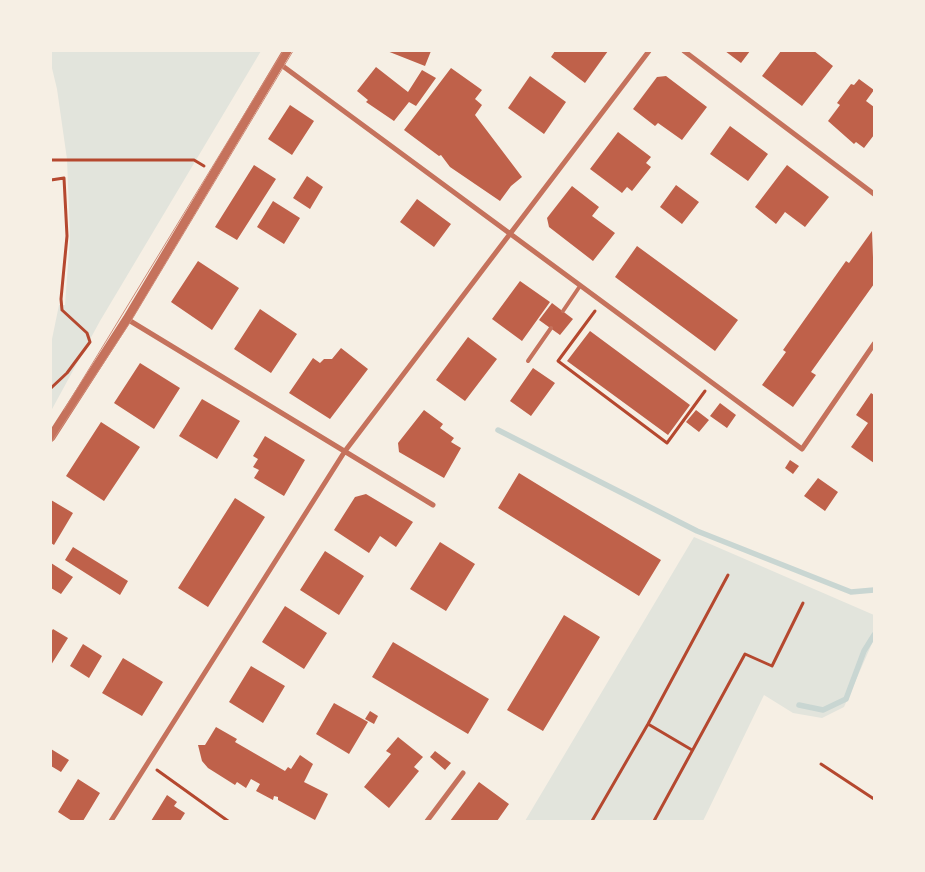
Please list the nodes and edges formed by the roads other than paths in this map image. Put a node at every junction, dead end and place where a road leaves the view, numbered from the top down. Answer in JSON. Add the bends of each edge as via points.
{"nodes":[{"id":1,"x":287,"y":51,"type":"edge"},
{"id":2,"x":648,"y":51,"type":"edge"},
{"id":3,"x":684,"y":51,"type":"edge"},
{"id":4,"x":280,"y":64,"type":"junction"},
{"id":5,"x":874,"y":194,"type":"edge"},
{"id":6,"x":510,"y":234,"type":"junction"},
{"id":7,"x":580,"y":286,"type":"junction"},
{"id":8,"x":562,"y":311,"type":"dead end"},
{"id":9,"x":127,"y":319,"type":"junction"},
{"id":10,"x":551,"y":328,"type":"dead end"},
{"id":11,"x":874,"y":344,"type":"edge"},
{"id":12,"x":528,"y":361,"type":"dead end"},
{"id":13,"x":51,"y":437,"type":"edge"},
{"id":14,"x":345,"y":451,"type":"junction"},
{"id":15,"x":433,"y":505,"type":"dead end"},
{"id":16,"x":463,"y":773,"type":"dead end"},
{"id":17,"x":111,"y":821,"type":"edge"},
{"id":18,"x":426,"y":821,"type":"edge"}],
"edges":[{"from":1,"to":4,"type":"street"},
{"from":2,"to":6,"type":"street"},
{"from":3,"to":5,"type":"street"},
{"from":4,"to":6,"type":"street"},
{"from":4,"to":9,"type":"street"},
{"from":6,"to":7,"type":"street"},
{"from":6,"to":14,"type":"street"},
{"from":7,"to":8,"type":"lane"},
{"from":7,"to":11,"type":"street","via":[[802,449]]},
{"from":9,"to":13,"type":"street"},
{"from":9,"to":14,"type":"street"},
{"from":10,"to":12,"type":"lane"},
{"from":14,"to":15,"type":"street"},
{"from":14,"to":17,"type":"street"},
{"from":16,"to":18,"type":"street"}]}
